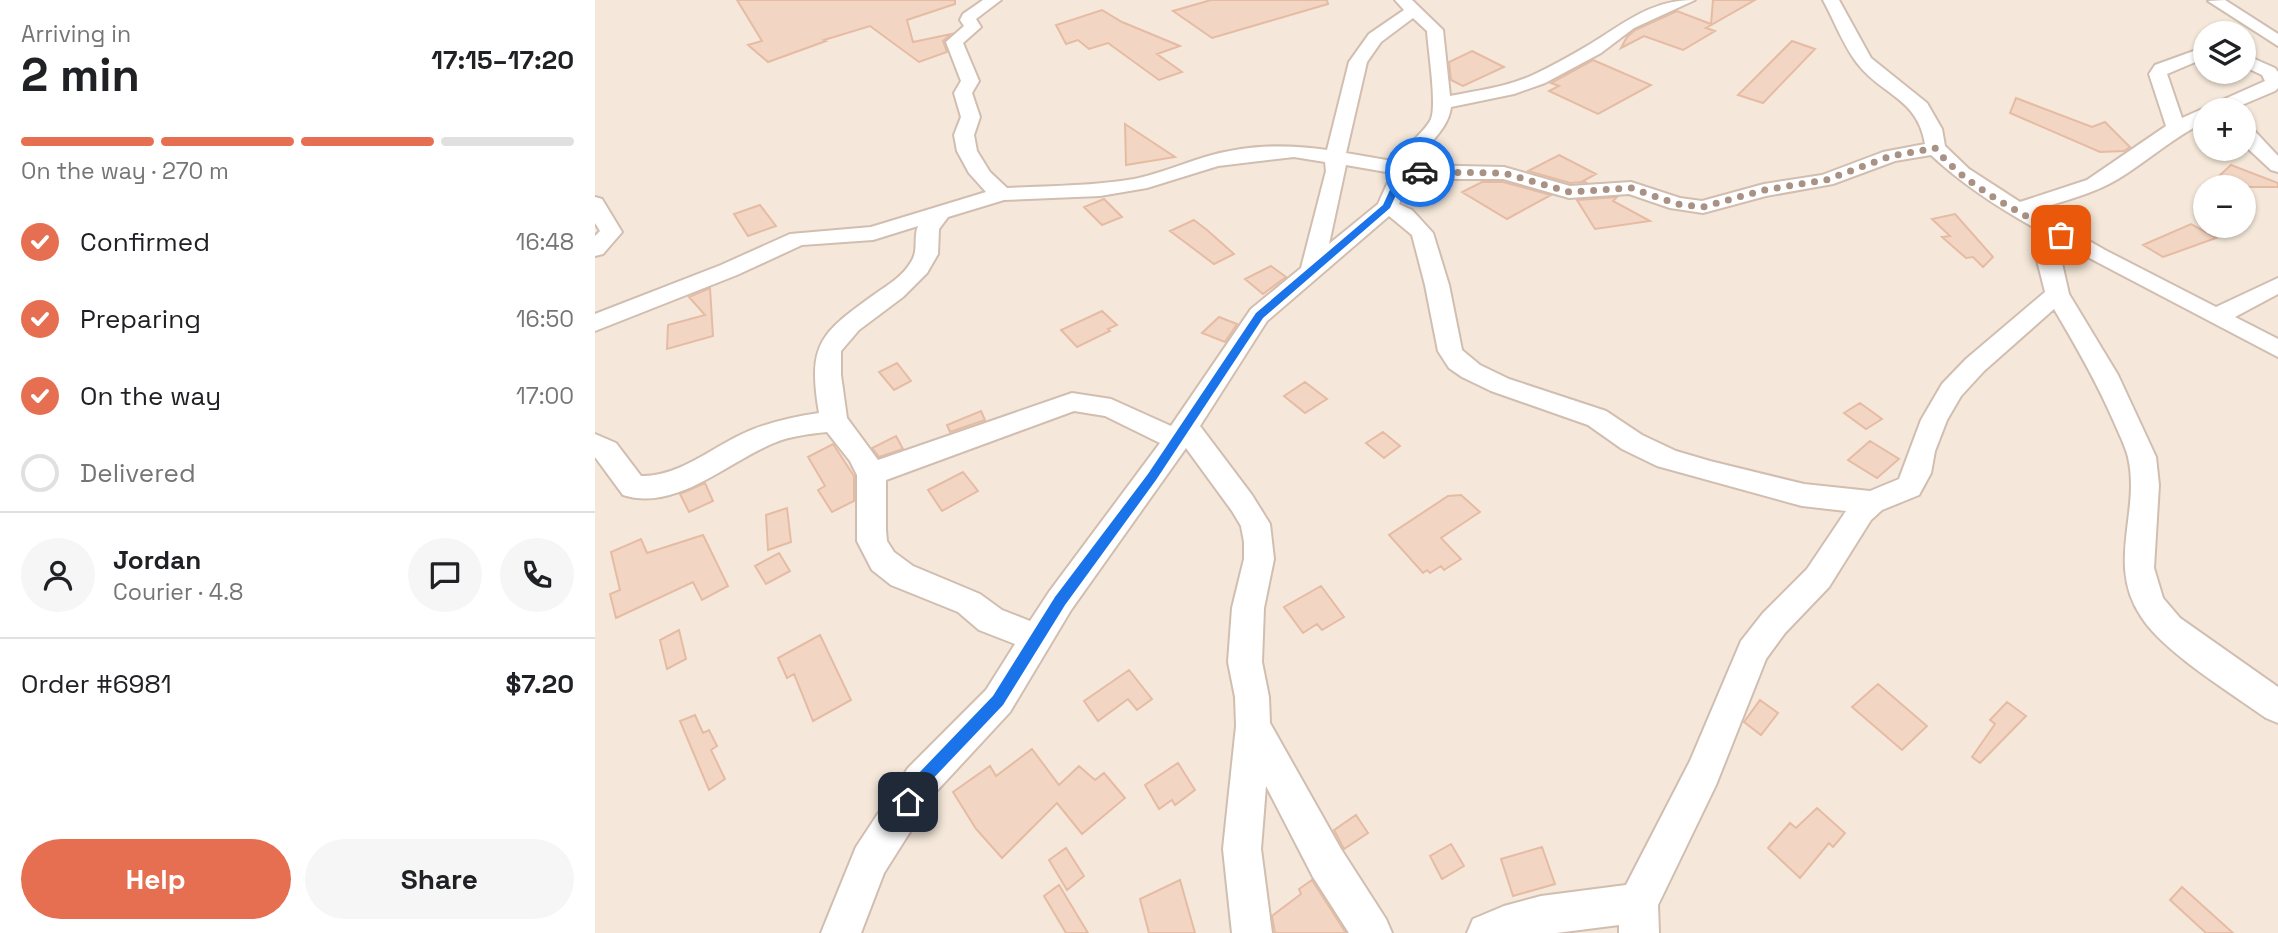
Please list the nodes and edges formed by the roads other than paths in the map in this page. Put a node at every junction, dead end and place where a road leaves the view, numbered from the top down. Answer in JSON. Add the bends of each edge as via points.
{"nodes":[{"id":1,"x":993,"y":0,"type":"edge"},
{"id":2,"x":1687,"y":0,"type":"edge"},
{"id":3,"x":1831,"y":0,"type":"edge"},
{"id":4,"x":2215,"y":1,"type":"edge"},
{"id":5,"x":1408,"y":5,"type":"edge"},
{"id":6,"x":2223,"y":21,"type":"edge"},
{"id":7,"x":2278,"y":41,"type":"edge"},
{"id":8,"x":2193,"y":57,"type":"edge"},
{"id":9,"x":2256,"y":66,"type":"edge"},
{"id":10,"x":2245,"y":98,"type":"edge"},
{"id":11,"x":1442,"y":103,"type":"junction"},
{"id":12,"x":2193,"y":121,"type":"edge"},
{"id":13,"x":2176,"y":128,"type":"junction"},
{"id":14,"x":2256,"y":147,"type":"edge"},
{"id":15,"x":1935,"y":148,"type":"junction"},
{"id":16,"x":1335,"y":158,"type":"junction"},
{"id":17,"x":2278,"y":166,"type":"edge"},
{"id":18,"x":1403,"y":170,"type":"junction"},
{"id":19,"x":1002,"y":194,"type":"junction"},
{"id":20,"x":595,"y":202,"type":"edge"},
{"id":21,"x":1387,"y":206,"type":"junction"},
{"id":22,"x":940,"y":213,"type":"junction"},
{"id":23,"x":2031,"y":217,"type":"junction"},
{"id":24,"x":595,"y":249,"type":"edge"},
{"id":25,"x":1311,"y":272,"type":"junction"},
{"id":26,"x":2278,"y":285,"type":"edge"},
{"id":27,"x":2057,"y":294,"type":"junction"},
{"id":28,"x":2217,"y":316,"type":"junction"},
{"id":29,"x":595,"y":323,"type":"edge"},
{"id":30,"x":2278,"y":349,"type":"edge"},
{"id":31,"x":833,"y":421,"type":"junction"},
{"id":32,"x":1180,"y":431,"type":"junction"},
{"id":33,"x":595,"y":444,"type":"edge"},
{"id":34,"x":871,"y":474,"type":"junction"},
{"id":35,"x":1872,"y":502,"type":"junction"},
{"id":36,"x":1039,"y":638,"type":"junction"},
{"id":37,"x":2278,"y":707,"type":"edge"},
{"id":38,"x":1253,"y":726,"type":"junction"},
{"id":39,"x":1638,"y":918,"type":"edge"},
{"id":40,"x":841,"y":933,"type":"edge"},
{"id":41,"x":1252,"y":933,"type":"edge"},
{"id":42,"x":1372,"y":933,"type":"edge"},
{"id":43,"x":1487,"y":933,"type":"edge"}],
"edges":[{"from":1,"to":19,"type":"street","via":[[969,17],[973,27],[954,42],[970,81],[963,93],[971,122],[964,135],[967,148],[979,173]]},
{"from":2,"to":11,"type":"street","via":[[1628,25],[1539,79]]},
{"from":3,"to":15,"type":"street","via":[[1864,61],[1920,107],[1932,129]]},
{"from":4,"to":6,"type":"street"},
{"from":4,"to":7,"type":"street"},
{"from":5,"to":11,"type":"street","via":[[1436,30]]},
{"from":5,"to":16,"type":"street","via":[[1357,62]]},
{"from":8,"to":13,"type":"street","via":[[2158,74]]},
{"from":9,"to":10,"type":"street","via":[[2269,72],[2274,82]]},
{"from":11,"to":18,"type":"street","via":[[1440,120],[1413,150]]},
{"from":12,"to":13,"type":"street"},
{"from":13,"to":23,"type":"street","via":[[2112,174]]},
{"from":14,"to":17,"type":"street"},
{"from":15,"to":18,"type":"street","via":[[1891,156],[1826,180],[1764,190],[1703,207],[1677,204],[1631,188],[1569,192],[1504,173]]},
{"from":15,"to":23,"type":"street","via":[[1962,173]]},
{"from":16,"to":18,"type":"street"},
{"from":16,"to":19,"type":"street","via":[[1275,152],[1215,160],[1140,184]]},
{"from":16,"to":25,"type":"street","via":[[1336,171]]},
{"from":18,"to":21,"type":"street"},
{"from":19,"to":22,"type":"street"},
{"from":20,"to":24,"type":"street","via":[[611,232]]},
{"from":21,"to":25,"type":"street"},
{"from":21,"to":35,"type":"street","via":[[1422,233],[1450,351],[1471,371],[1597,418],[1667,459],[1802,495]]},
{"from":22,"to":29,"type":"street","via":[[873,233],[787,242]]},
{"from":22,"to":31,"type":"street","via":[[927,228],[928,251],[923,261],[887,299],[838,336],[828,353],[825,369]]},
{"from":23,"to":27,"type":"street"},
{"from":23,"to":28,"type":"street"},
{"from":25,"to":32,"type":"street","via":[[1259,315]]},
{"from":26,"to":28,"type":"street"},
{"from":27,"to":35,"type":"street","via":[[1951,390],[1934,420],[1909,487]]},
{"from":27,"to":37,"type":"street","via":[[2115,391],[2143,459],[2138,576],[2142,592],[2169,628]]},
{"from":28,"to":30,"type":"street"},
{"from":31,"to":33,"type":"street","via":[[762,436],[700,469],[644,489],[633,487],[606,450]]},
{"from":31,"to":34,"type":"street"},
{"from":32,"to":34,"type":"street","via":[[1154,432],[1107,405],[1072,402]]},
{"from":32,"to":36,"type":"street"},
{"from":32,"to":38,"type":"street","via":[[1243,503],[1255,524],[1259,559],[1248,608],[1245,662]]},
{"from":34,"to":36,"type":"street","via":[[869,530],[883,561],[968,603],[992,622]]},
{"from":35,"to":39,"type":"street","via":[[1818,578],[1753,652]]},
{"from":36,"to":40,"type":"street","via":[[998,701],[921,781],[870,861]]},
{"from":38,"to":41,"type":"street","via":[[1242,849]]},
{"from":38,"to":42,"type":"street","via":[[1327,863]]},
{"from":39,"to":43,"type":"street","via":[[1542,916]]}]}
